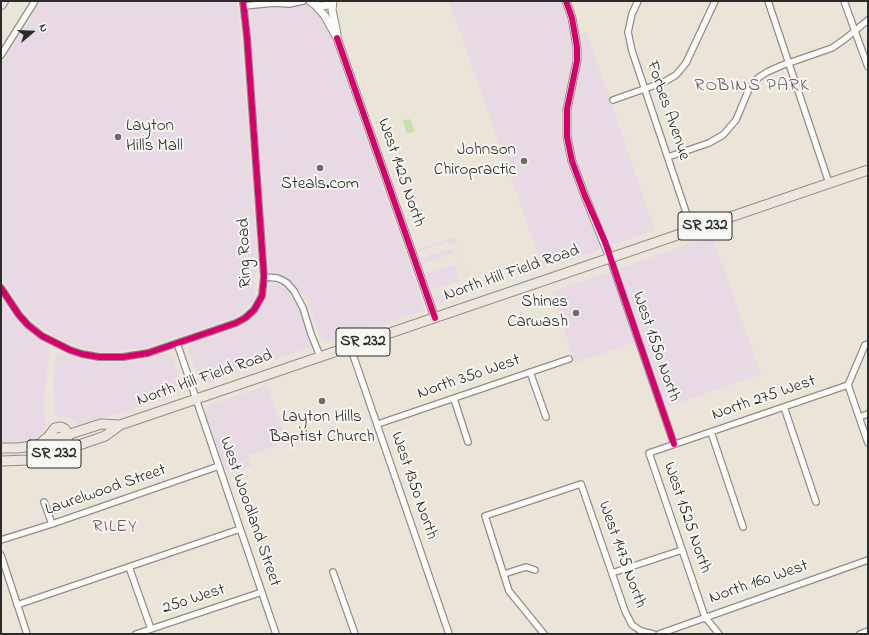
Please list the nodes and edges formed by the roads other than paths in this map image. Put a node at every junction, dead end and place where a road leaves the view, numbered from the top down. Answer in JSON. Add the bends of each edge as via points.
{"nodes":[{"id":1,"x":3,"y":1,"type":"edge"},
{"id":2,"x":35,"y":1,"type":"edge"},
{"id":3,"x":281,"y":1,"type":"edge"},
{"id":4,"x":303,"y":1,"type":"edge"},
{"id":5,"x":333,"y":1,"type":"edge"},
{"id":6,"x":566,"y":1,"type":"edge"},
{"id":7,"x":638,"y":1,"type":"edge"},
{"id":8,"x":716,"y":1,"type":"edge"},
{"id":9,"x":768,"y":1,"type":"edge"},
{"id":10,"x":844,"y":1,"type":"edge"},
{"id":11,"x":274,"y":3,"type":"junction"},
{"id":12,"x":311,"y":3,"type":"edge"},
{"id":13,"x":1,"y":4,"type":"edge"},
{"id":14,"x":244,"y":4,"type":"edge"},
{"id":15,"x":868,"y":20,"type":"edge"},
{"id":16,"x":854,"y":31,"type":"junction"},
{"id":17,"x":337,"y":38,"type":"junction"},
{"id":18,"x":1,"y":55,"type":"edge"},
{"id":19,"x":790,"y":63,"type":"junction"},
{"id":20,"x":868,"y":67,"type":"edge"},
{"id":21,"x":645,"y":89,"type":"junction"},
{"id":22,"x":613,"y":100,"type":"dead end"},
{"id":23,"x":668,"y":157,"type":"junction"},
{"id":24,"x":868,"y":170,"type":"edge"},
{"id":25,"x":829,"y":183,"type":"junction"},
{"id":26,"x":692,"y":230,"type":"junction"},
{"id":27,"x":610,"y":258,"type":"junction"},
{"id":28,"x":264,"y":277,"type":"junction"},
{"id":29,"x":1,"y":288,"type":"edge"},
{"id":30,"x":435,"y":318,"type":"junction"},
{"id":31,"x":177,"y":343,"type":"junction"},
{"id":32,"x":867,"y":344,"type":"edge"},
{"id":33,"x":350,"y":346,"type":"junction"},
{"id":34,"x":320,"y":356,"type":"junction"},
{"id":35,"x":569,"y":359,"type":"dead end"},
{"id":36,"x":530,"y":372,"type":"junction"},
{"id":37,"x":848,"y":385,"type":"junction"},
{"id":38,"x":196,"y":399,"type":"junction"},
{"id":39,"x":454,"y":399,"type":"junction"},
{"id":40,"x":784,"y":407,"type":"junction"},
{"id":41,"x":868,"y":414,"type":"edge"},
{"id":42,"x":546,"y":417,"type":"dead end"},
{"id":43,"x":859,"y":417,"type":"junction"},
{"id":44,"x":378,"y":424,"type":"junction"},
{"id":45,"x":120,"y":425,"type":"junction"},
{"id":46,"x":711,"y":432,"type":"junction"},
{"id":47,"x":68,"y":435,"type":"junction"},
{"id":48,"x":468,"y":442,"type":"dead end"},
{"id":49,"x":868,"y":442,"type":"edge"},
{"id":50,"x":674,"y":444,"type":"junction"},
{"id":51,"x":1,"y":448,"type":"edge"},
{"id":52,"x":649,"y":453,"type":"joint"},
{"id":53,"x":1,"y":456,"type":"edge"},
{"id":54,"x":1,"y":461,"type":"edge"},
{"id":55,"x":219,"y":466,"type":"junction"},
{"id":56,"x":44,"y":502,"type":"dead end"},
{"id":57,"x":816,"y":502,"type":"dead end"},
{"id":58,"x":52,"y":524,"type":"junction"},
{"id":59,"x":743,"y":527,"type":"dead end"},
{"id":60,"x":240,"y":529,"type":"junction"},
{"id":61,"x":1,"y":540,"type":"edge"},
{"id":62,"x":682,"y":550,"type":"junction"},
{"id":63,"x":1,"y":555,"type":"edge"},
{"id":64,"x":868,"y":560,"type":"edge"},
{"id":65,"x":129,"y":567,"type":"junction"},
{"id":66,"x":535,"y":570,"type":"dead end"},
{"id":67,"x":333,"y":572,"type":"dead end"},
{"id":68,"x":612,"y":573,"type":"junction"},
{"id":69,"x":504,"y":574,"type":"junction"},
{"id":70,"x":262,"y":592,"type":"junction"},
{"id":71,"x":18,"y":605,"type":"junction"},
{"id":72,"x":705,"y":617,"type":"junction"},
{"id":73,"x":151,"y":629,"type":"junction"},
{"id":74,"x":868,"y":631,"type":"edge"},
{"id":75,"x":27,"y":634,"type":"edge"},
{"id":76,"x":136,"y":634,"type":"edge"},
{"id":77,"x":276,"y":634,"type":"edge"},
{"id":78,"x":354,"y":634,"type":"edge"},
{"id":79,"x":449,"y":634,"type":"edge"},
{"id":80,"x":544,"y":634,"type":"edge"},
{"id":81,"x":653,"y":634,"type":"edge"},
{"id":82,"x":659,"y":634,"type":"edge"},
{"id":83,"x":719,"y":634,"type":"edge"},
{"id":84,"x":860,"y":634,"type":"edge"}],
"edges":[{"from":1,"to":13,"type":"highway"},
{"from":2,"to":18,"type":"street"},
{"from":3,"to":11,"type":"street"},
{"from":4,"to":11,"type":"street"},
{"from":5,"to":12,"type":"street","via":[[324,6]]},
{"from":5,"to":17,"type":"street","name":"West 1425 North"},
{"from":6,"to":27,"type":"street","via":[[577,47],[576,67],[567,109],[567,138],[572,161]]},
{"from":7,"to":21,"type":"street","name":"Forbes Avenue","via":[[628,32]]},
{"from":8,"to":21,"type":"street","via":[[686,63],[664,82]]},
{"from":9,"to":19,"type":"street"},
{"from":10,"to":16,"type":"street"},
{"from":11,"to":14,"type":"street"},
{"from":12,"to":17,"type":"street","name":"West 1425 North","via":[[326,16]]},
{"from":14,"to":28,"type":"street","name":"Ring Road"},
{"from":15,"to":16,"type":"street"},
{"from":16,"to":19,"type":"street","via":[[832,48]]},
{"from":16,"to":20,"type":"street"},
{"from":17,"to":30,"type":"street","name":"West 1425 North"},
{"from":19,"to":23,"type":"street","via":[[758,78],[749,89],[736,120],[723,136]]},
{"from":19,"to":25,"type":"street"},
{"from":21,"to":22,"type":"street"},
{"from":21,"to":23,"type":"street","name":"Forbes Avenue"},
{"from":23,"to":26,"type":"street","name":"Forbes Avenue"},
{"from":24,"to":25,"type":"main road","name":"North Hill Field Road","number":"SR 232"},
{"from":25,"to":26,"type":"main road","name":"North Hill Field Road","number":"SR 232"},
{"from":26,"to":27,"type":"main road","name":"North Hill Field Road","number":"SR 232"},
{"from":27,"to":30,"type":"main road","name":"North Hill Field Road","number":"SR 232"},
{"from":27,"to":50,"type":"street","name":"West 1550 North"},
{"from":28,"to":31,"type":"street","name":"Ring Road","via":[[259,302],[245,318]]},
{"from":28,"to":34,"type":"street","name":"Ring Road","via":[[282,280],[294,291],[303,308]]},
{"from":29,"to":31,"type":"street","name":"Ring Road","via":[[28,325],[49,340],[75,352],[123,357],[148,353]]},
{"from":30,"to":33,"type":"main road","name":"North Hill Field Road","number":"SR 232"},
{"from":31,"to":38,"type":"street","name":"West Woodland Street"},
{"from":32,"to":37,"type":"street"},
{"from":33,"to":34,"type":"main road","name":"North Hill Field Road","number":"SR 232"},
{"from":33,"to":44,"type":"street","name":"West 1350 North"},
{"from":34,"to":38,"type":"main road","name":"North Hill Field Road","number":"SR 232"},
{"from":35,"to":36,"type":"street","name":"North 350 West"},
{"from":36,"to":39,"type":"street","name":"North 350 West"},
{"from":36,"to":42,"type":"street"},
{"from":37,"to":40,"type":"street","name":"North 275 West"},
{"from":37,"to":43,"type":"street"},
{"from":38,"to":45,"type":"main road","name":"North Hill Field Road","number":"SR 232"},
{"from":38,"to":55,"type":"street","name":"West Woodland Street"},
{"from":39,"to":44,"type":"street","name":"North 350 West"},
{"from":39,"to":48,"type":"street"},
{"from":40,"to":46,"type":"street","name":"North 275 West"},
{"from":40,"to":57,"type":"street"},
{"from":41,"to":43,"type":"street"},
{"from":43,"to":49,"type":"street"},
{"from":44,"to":79,"type":"street","name":"West 1350 North"},
{"from":45,"to":47,"type":"main road","number":"SR 232","via":[[101,424]]},
{"from":45,"to":54,"type":"main road","number":"SR 232","via":[[105,436],[53,454],[23,461]]},
{"from":46,"to":50,"type":"street","name":"North 275 West"},
{"from":46,"to":59,"type":"street"},
{"from":47,"to":51,"type":"main road","number":"SR 232","via":[[21,448]]},
{"from":47,"to":53,"type":"main road","via":[[64,444],[46,450],[26,455]]},
{"from":50,"to":52,"type":"street","name":"North 275 West"},
{"from":52,"to":62,"type":"street","name":"West 1525 North"},
{"from":55,"to":58,"type":"street","name":"Laurelwood Street"},
{"from":55,"to":60,"type":"street","name":"West Woodland Street"},
{"from":56,"to":58,"type":"street"},
{"from":58,"to":61,"type":"street","name":"Laurelwood Street"},
{"from":60,"to":65,"type":"street"},
{"from":60,"to":70,"type":"street","name":"West Woodland Street"},
{"from":62,"to":68,"type":"street"},
{"from":62,"to":72,"type":"street","name":"West 1525 North"},
{"from":63,"to":71,"type":"street"},
{"from":64,"to":72,"type":"street","name":"North 160 West"},
{"from":65,"to":71,"type":"street"},
{"from":65,"to":73,"type":"street"},
{"from":66,"to":69,"type":"street","via":[[526,567]]},
{"from":67,"to":78,"type":"street"},
{"from":68,"to":69,"type":"street","name":"West 1475 North","via":[[581,484],[485,516]]},
{"from":68,"to":81,"type":"street","name":"West 1475 North","via":[[632,625],[641,632]]},
{"from":69,"to":80,"type":"street","via":[[510,591]]},
{"from":70,"to":73,"type":"street","name":"250 West"},
{"from":70,"to":77,"type":"street","name":"West Woodland Street"},
{"from":71,"to":75,"type":"street"},
{"from":72,"to":82,"type":"street","name":"North 160 West"},
{"from":72,"to":83,"type":"street","name":"West 1525 North"},
{"from":73,"to":76,"type":"street","name":"250 West"},
{"from":74,"to":84,"type":"street"}]}
